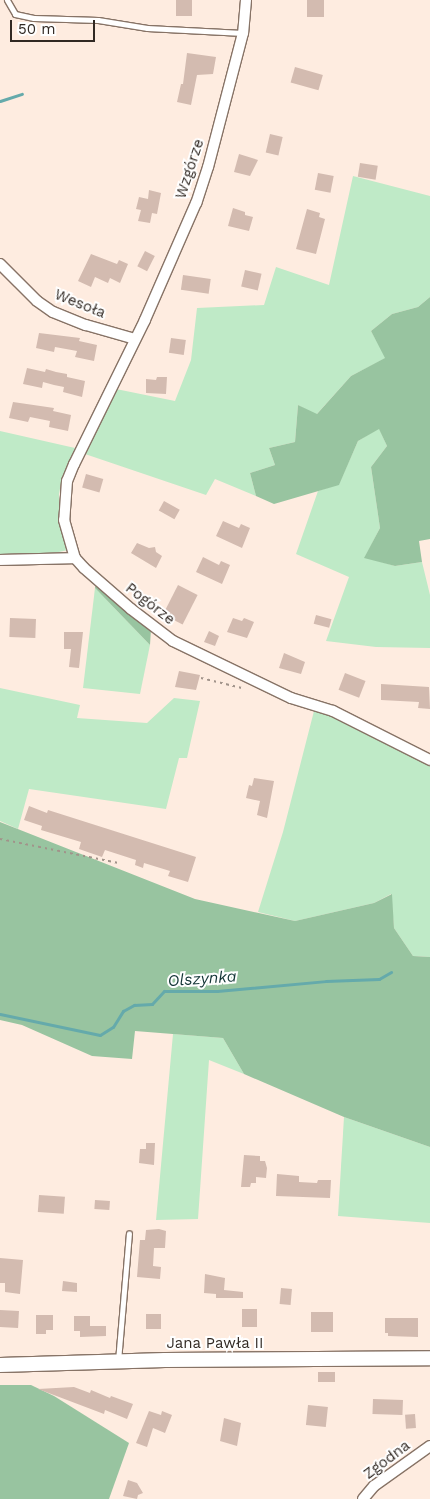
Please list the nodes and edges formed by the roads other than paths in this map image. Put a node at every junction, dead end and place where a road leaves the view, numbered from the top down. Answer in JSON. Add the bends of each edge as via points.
{"nodes":[{"id":1,"x":7,"y":0,"type":"edge"},
{"id":2,"x":246,"y":0,"type":"edge"},
{"id":3,"x":243,"y":33,"type":"junction"},
{"id":4,"x":0,"y":264,"type":"edge"},
{"id":5,"x":135,"y":339,"type":"junction"},
{"id":6,"x":75,"y":558,"type":"junction"},
{"id":7,"x":0,"y":560,"type":"edge"},
{"id":8,"x":430,"y":760,"type":"edge"},
{"id":9,"x":128,"y":1233,"type":"dead end"},
{"id":10,"x":430,"y":1358,"type":"edge"},
{"id":11,"x":118,"y":1361,"type":"junction"},
{"id":12,"x":0,"y":1365,"type":"edge"},
{"id":13,"x":430,"y":1446,"type":"edge"},
{"id":14,"x":363,"y":1499,"type":"edge"}],
"edges":[{"from":1,"to":3,"type":"lane","via":[[15,14],[34,18],[98,20],[147,28]]},
{"from":2,"to":3,"type":"street","name":"Wzgórze"},
{"from":3,"to":5,"type":"street","name":"Wzgórze","via":[[196,203]]},
{"from":4,"to":5,"type":"street","name":"Wesoła","via":[[37,301],[54,312]]},
{"from":5,"to":6,"type":"street","name":"Pogórze","via":[[67,481],[64,520]]},
{"from":6,"to":7,"type":"street"},
{"from":6,"to":8,"type":"street","name":"Pogórze","via":[[131,609],[180,644],[291,698],[333,711]]},
{"from":9,"to":11,"type":"lane"},
{"from":10,"to":11,"type":"street","name":"Jana Pawła II"},
{"from":11,"to":12,"type":"street","name":"Jana Pawła II"},
{"from":13,"to":14,"type":"street","name":"Zgodna","via":[[374,1486]]}]}
